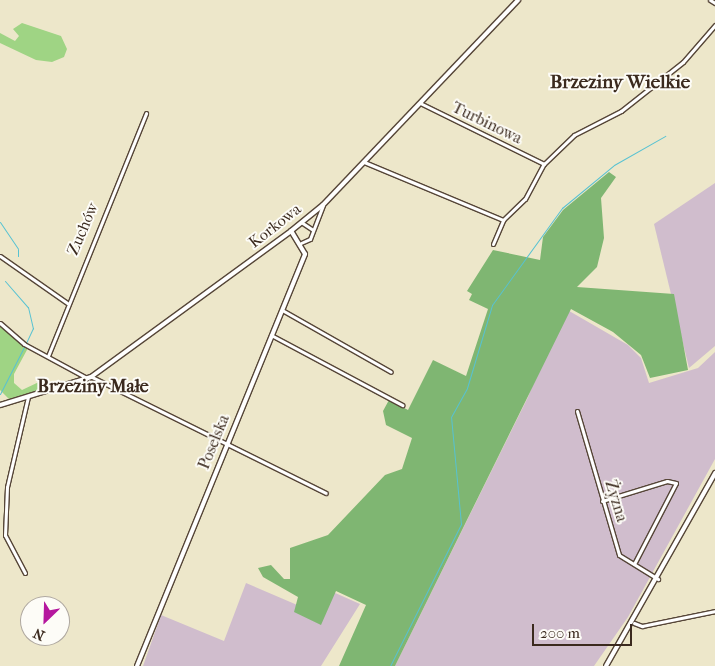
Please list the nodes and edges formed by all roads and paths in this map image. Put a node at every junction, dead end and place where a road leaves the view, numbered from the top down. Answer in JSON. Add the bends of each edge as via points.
{"nodes":[{"id":1,"x":518,"y":0,"type":"edge"},
{"id":2,"x":710,"y":0,"type":"edge"},
{"id":3,"x":715,"y":3,"type":"edge"},
{"id":4,"x":715,"y":25,"type":"edge"},
{"id":5,"x":420,"y":103,"type":"junction"},
{"id":6,"x":146,"y":113,"type":"dead end"},
{"id":7,"x":364,"y":162,"type":"junction"},
{"id":8,"x":544,"y":164,"type":"junction"},
{"id":9,"x":322,"y":205,"type":"junction"},
{"id":10,"x":503,"y":220,"type":"junction"},
{"id":11,"x":301,"y":222,"type":"junction"},
{"id":12,"x":291,"y":231,"type":"junction"},
{"id":13,"x":313,"y":231,"type":"junction"},
{"id":14,"x":301,"y":243,"type":"junction"},
{"id":15,"x":493,"y":244,"type":"dead end"},
{"id":16,"x":0,"y":256,"type":"edge"},
{"id":17,"x":67,"y":303,"type":"junction"},
{"id":18,"x":282,"y":310,"type":"junction"},
{"id":19,"x":0,"y":323,"type":"edge"},
{"id":20,"x":271,"y":335,"type":"junction"},
{"id":21,"x":48,"y":356,"type":"junction"},
{"id":22,"x":390,"y":372,"type":"dead end"},
{"id":23,"x":89,"y":378,"type":"junction"},
{"id":24,"x":28,"y":397,"type":"junction"},
{"id":25,"x":0,"y":405,"type":"edge"},
{"id":26,"x":402,"y":405,"type":"dead end"},
{"id":27,"x":577,"y":411,"type":"dead end"},
{"id":28,"x":227,"y":443,"type":"junction"},
{"id":29,"x":715,"y":473,"type":"edge"},
{"id":30,"x":326,"y":492,"type":"dead end"},
{"id":31,"x":602,"y":501,"type":"junction"},
{"id":32,"x":634,"y":564,"type":"junction"},
{"id":33,"x":25,"y":572,"type":"dead end"},
{"id":34,"x":658,"y":579,"type":"junction"},
{"id":35,"x":715,"y":611,"type":"edge"},
{"id":36,"x":634,"y":623,"type":"junction"},
{"id":37,"x":137,"y":666,"type":"edge"},
{"id":38,"x":606,"y":666,"type":"edge"}],
"edges":[{"from":1,"to":5,"type":"street","name":"Korkowa"},
{"from":2,"to":3,"type":"street"},
{"from":4,"to":8,"type":"street","via":[[683,62],[620,111],[574,135]]},
{"from":5,"to":7,"type":"street","name":"Korkowa"},
{"from":5,"to":8,"type":"street","name":"Turbinowa"},
{"from":6,"to":17,"type":"street","name":"Zuchów"},
{"from":7,"to":9,"type":"street","name":"Korkowa"},
{"from":7,"to":10,"type":"street"},
{"from":8,"to":10,"type":"street","via":[[525,199]]},
{"from":9,"to":11,"type":"street","name":"Korkowa"},
{"from":9,"to":13,"type":"street"},
{"from":10,"to":15,"type":"street"},
{"from":11,"to":12,"type":"street","name":"Korkowa"},
{"from":11,"to":13,"type":"street"},
{"from":12,"to":14,"type":"street"},
{"from":12,"to":23,"type":"street","name":"Korkowa"},
{"from":13,"to":14,"type":"street"},
{"from":14,"to":18,"type":"street","name":"Poselska","via":[[305,254]]},
{"from":16,"to":17,"type":"street"},
{"from":17,"to":21,"type":"street","name":"Zuchów"},
{"from":18,"to":20,"type":"street","name":"Poselska"},
{"from":18,"to":22,"type":"street"},
{"from":19,"to":21,"type":"street","via":[[24,344]]},
{"from":20,"to":26,"type":"street"},
{"from":20,"to":28,"type":"street","name":"Poselska"},
{"from":21,"to":23,"type":"street"},
{"from":23,"to":24,"type":"street","name":"Korkowa"},
{"from":23,"to":28,"type":"street"},
{"from":24,"to":25,"type":"street","name":"Korkowa"},
{"from":24,"to":33,"type":"street","via":[[7,487],[5,535]]},
{"from":27,"to":31,"type":"street","name":"Żyzna"},
{"from":28,"to":30,"type":"street"},
{"from":28,"to":37,"type":"street","name":"Poselska"},
{"from":29,"to":34,"type":"street"},
{"from":31,"to":32,"type":"street","name":"Żyzna","via":[[619,555]]},
{"from":31,"to":32,"type":"street","via":[[667,481],[676,483]]},
{"from":32,"to":34,"type":"street","name":"Żyzna"},
{"from":34,"to":36,"type":"street"},
{"from":35,"to":36,"type":"street","via":[[642,626]]},
{"from":36,"to":38,"type":"street"}]}
